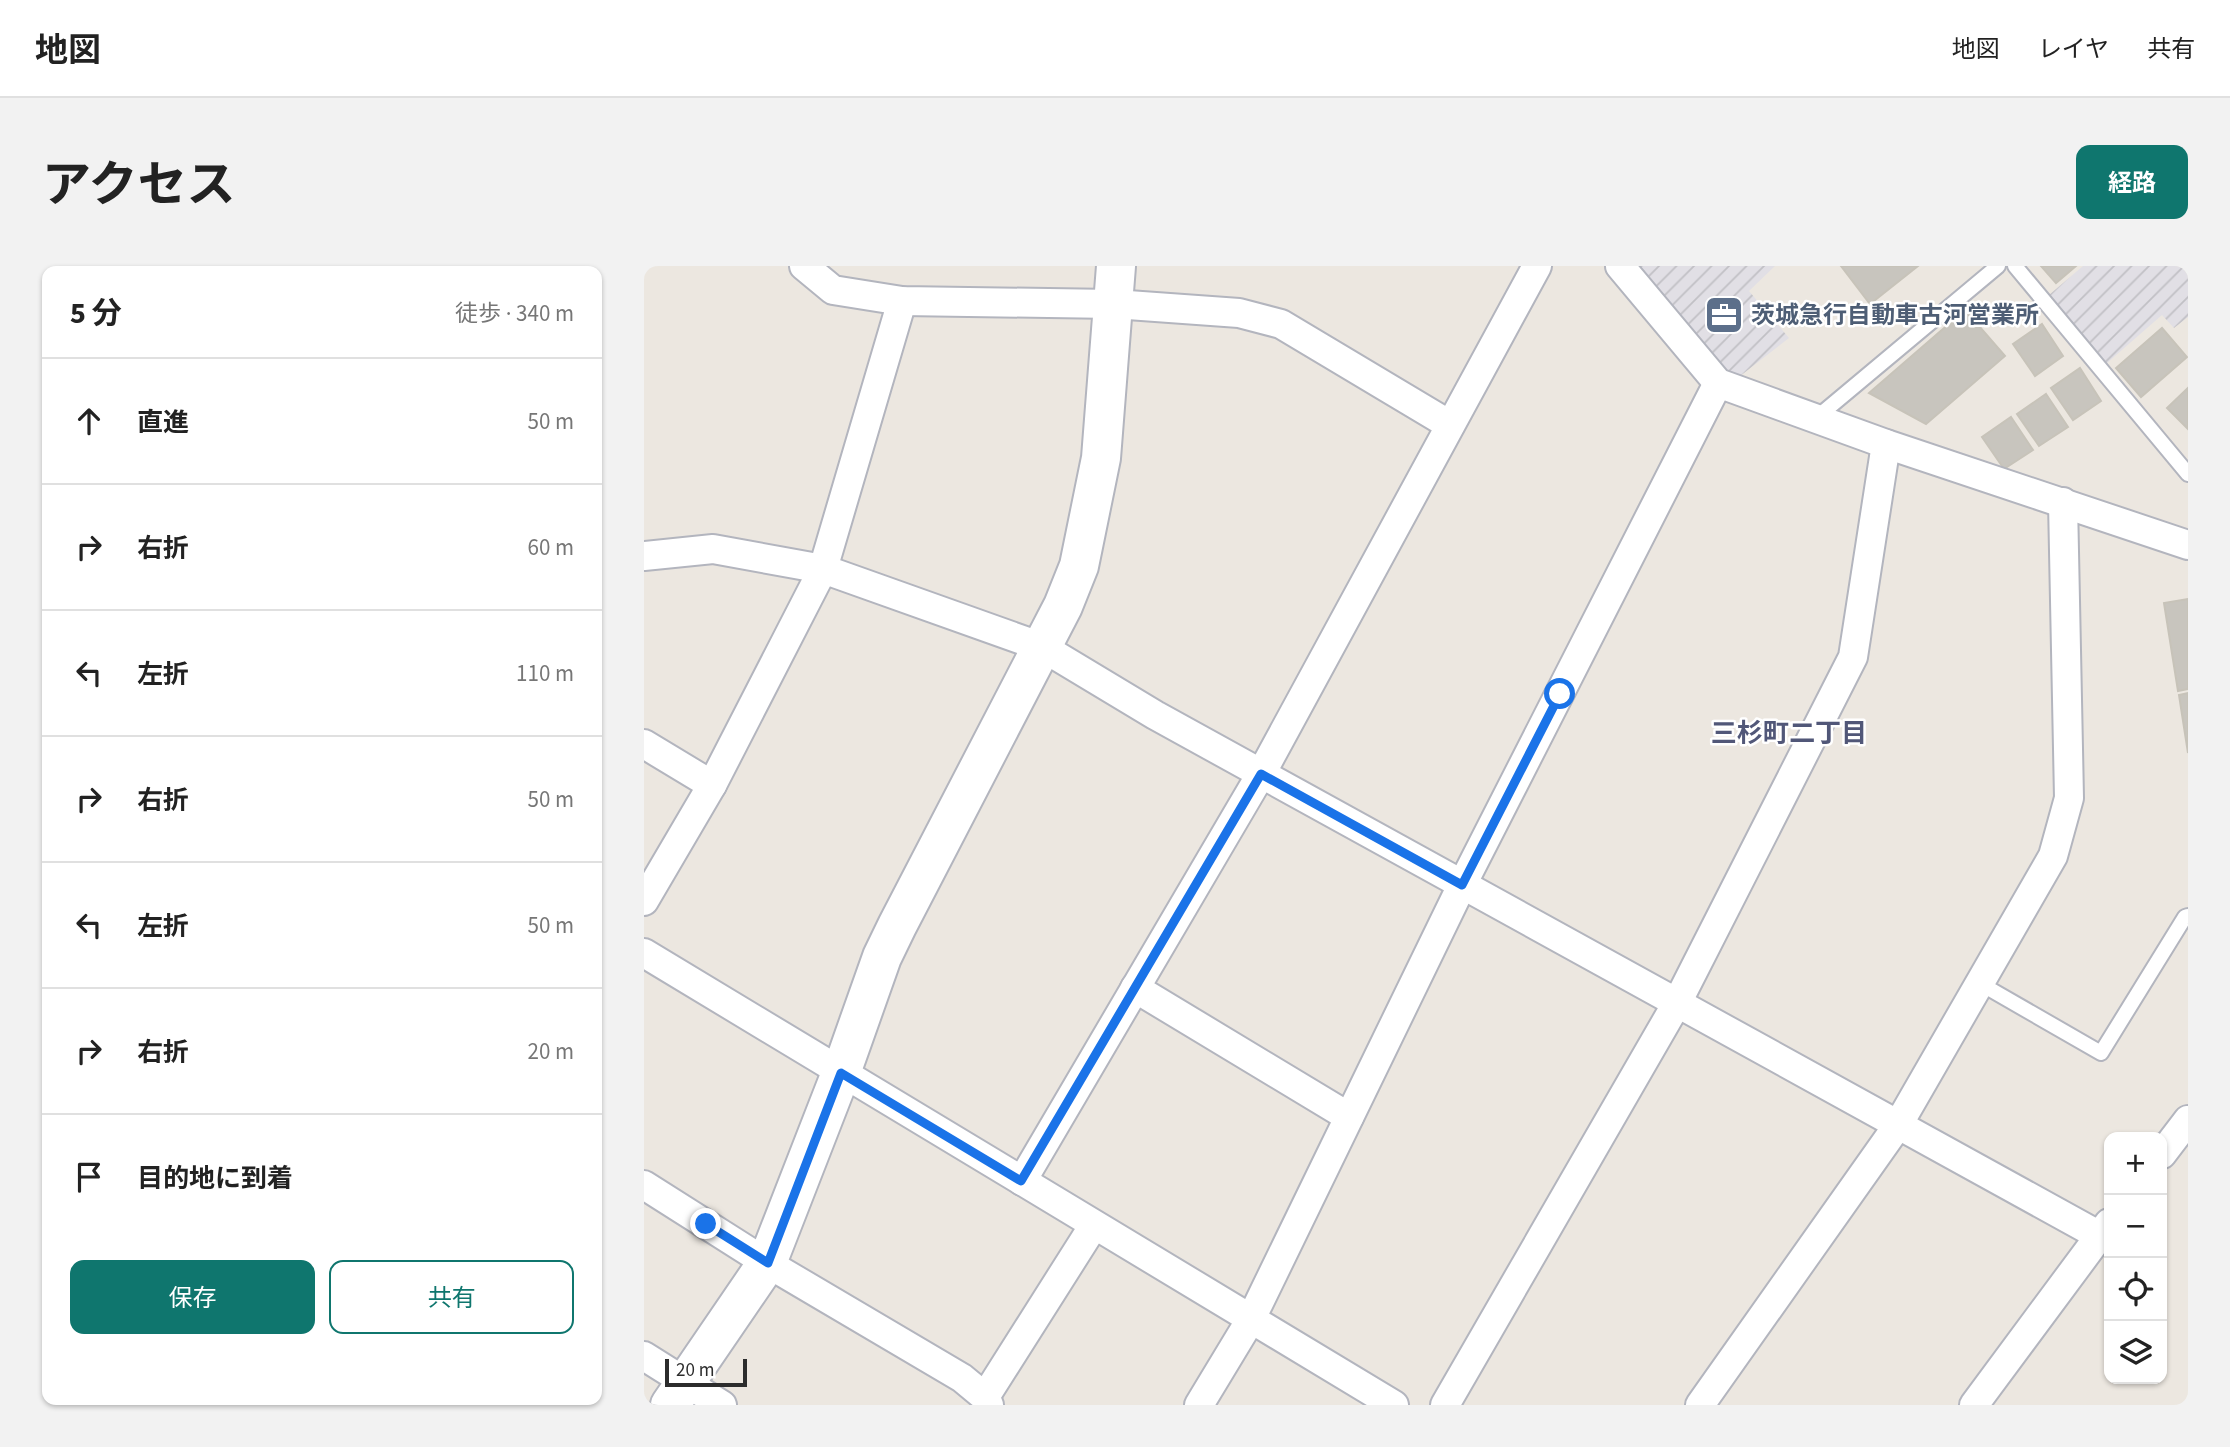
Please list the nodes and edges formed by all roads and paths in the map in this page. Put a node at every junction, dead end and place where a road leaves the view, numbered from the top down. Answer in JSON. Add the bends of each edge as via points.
{"nodes":[{"id":1,"x":804,"y":266,"type":"edge"},
{"id":2,"x":1116,"y":266,"type":"edge"},
{"id":3,"x":1537,"y":266,"type":"edge"},
{"id":4,"x":1620,"y":266,"type":"edge"},
{"id":5,"x":1998,"y":266,"type":"edge"},
{"id":6,"x":2015,"y":266,"type":"edge"},
{"id":7,"x":902,"y":301,"type":"junction"},
{"id":8,"x":1114,"y":304,"type":"junction"},
{"id":9,"x":1718,"y":383,"type":"junction"},
{"id":10,"x":1815,"y":419,"type":"junction"},
{"id":11,"x":1450,"y":425,"type":"junction"},
{"id":12,"x":1886,"y":444,"type":"junction"},
{"id":13,"x":2188,"y":474,"type":"edge"},
{"id":14,"x":2063,"y":502,"type":"junction"},
{"id":15,"x":2188,"y":545,"type":"edge"},
{"id":16,"x":644,"y":556,"type":"edge"},
{"id":17,"x":823,"y":569,"type":"junction"},
{"id":18,"x":1042,"y":647,"type":"junction"},
{"id":19,"x":644,"y":744,"type":"edge"},
{"id":20,"x":1261,"y":774,"type":"junction"},
{"id":21,"x":712,"y":785,"type":"junction"},
{"id":22,"x":1462,"y":885,"type":"junction"},
{"id":23,"x":644,"y":901,"type":"edge"},
{"id":24,"x":2188,"y":916,"type":"edge"},
{"id":25,"x":644,"y":953,"type":"edge"},
{"id":26,"x":1981,"y":984,"type":"junction"},
{"id":27,"x":1135,"y":988,"type":"junction"},
{"id":28,"x":1677,"y":1003,"type":"junction"},
{"id":29,"x":841,"y":1073,"type":"junction"},
{"id":30,"x":1349,"y":1117,"type":"junction"},
{"id":31,"x":2188,"y":1119,"type":"edge"},
{"id":32,"x":1898,"y":1125,"type":"junction"},
{"id":33,"x":2167,"y":1147,"type":"edge"},
{"id":34,"x":1021,"y":1181,"type":"junction"},
{"id":35,"x":644,"y":1185,"type":"edge"},
{"id":36,"x":1094,"y":1225,"type":"junction"},
{"id":37,"x":2104,"y":1230,"type":"edge"},
{"id":38,"x":768,"y":1263,"type":"junction"},
{"id":39,"x":1251,"y":1319,"type":"junction"},
{"id":40,"x":644,"y":1356,"type":"edge"},
{"id":41,"x":677,"y":1393,"type":"edge"},
{"id":42,"x":987,"y":1401,"type":"edge"},
{"id":43,"x":722,"y":1405,"type":"edge"},
{"id":44,"x":1199,"y":1405,"type":"edge"},
{"id":45,"x":1394,"y":1405,"type":"edge"},
{"id":46,"x":1445,"y":1405,"type":"edge"},
{"id":47,"x":1700,"y":1405,"type":"edge"},
{"id":48,"x":1974,"y":1405,"type":"edge"}],
"edges":[{"from":1,"to":7,"type":"street","via":[[833,290]]},
{"from":2,"to":8,"type":"street"},
{"from":3,"to":11,"type":"street"},
{"from":4,"to":9,"type":"street"},
{"from":5,"to":10,"type":"lane"},
{"from":6,"to":13,"type":"lane"},
{"from":7,"to":8,"type":"street"},
{"from":7,"to":17,"type":"street"},
{"from":8,"to":11,"type":"street","via":[[1239,313],[1281,324]]},
{"from":8,"to":18,"type":"street","via":[[1101,458],[1091,515],[1079,566]]},
{"from":9,"to":10,"type":"street"},
{"from":9,"to":22,"type":"street"},
{"from":10,"to":12,"type":"street"},
{"from":11,"to":20,"type":"street"},
{"from":12,"to":14,"type":"street"},
{"from":12,"to":28,"type":"street","via":[[1853,657]]},
{"from":14,"to":15,"type":"street"},
{"from":14,"to":26,"type":"street","via":[[2069,798],[2053,856]]},
{"from":16,"to":17,"type":"street","via":[[713,549]]},
{"from":17,"to":18,"type":"street"},
{"from":17,"to":21,"type":"street"},
{"from":18,"to":20,"type":"street"},
{"from":18,"to":29,"type":"street","via":[[882,957]]},
{"from":19,"to":21,"type":"street"},
{"from":20,"to":22,"type":"street"},
{"from":20,"to":27,"type":"street"},
{"from":21,"to":23,"type":"street"},
{"from":22,"to":28,"type":"street"},
{"from":22,"to":30,"type":"street"},
{"from":24,"to":26,"type":"lane","via":[[2101,1053]]},
{"from":25,"to":29,"type":"street"},
{"from":26,"to":32,"type":"street"},
{"from":27,"to":30,"type":"street"},
{"from":27,"to":34,"type":"street"},
{"from":28,"to":32,"type":"street"},
{"from":28,"to":46,"type":"street"},
{"from":29,"to":34,"type":"street"},
{"from":29,"to":38,"type":"street"},
{"from":30,"to":39,"type":"street"},
{"from":31,"to":33,"type":"street"},
{"from":32,"to":37,"type":"street"},
{"from":32,"to":47,"type":"street"},
{"from":34,"to":36,"type":"street"},
{"from":35,"to":38,"type":"street"},
{"from":36,"to":39,"type":"street"},
{"from":36,"to":42,"type":"street"},
{"from":37,"to":48,"type":"street"},
{"from":38,"to":41,"type":"street"},
{"from":38,"to":42,"type":"street","via":[[962,1378]]},
{"from":39,"to":44,"type":"street"},
{"from":39,"to":45,"type":"street"},
{"from":40,"to":41,"type":"street"},
{"from":41,"to":43,"type":"street"}]}
